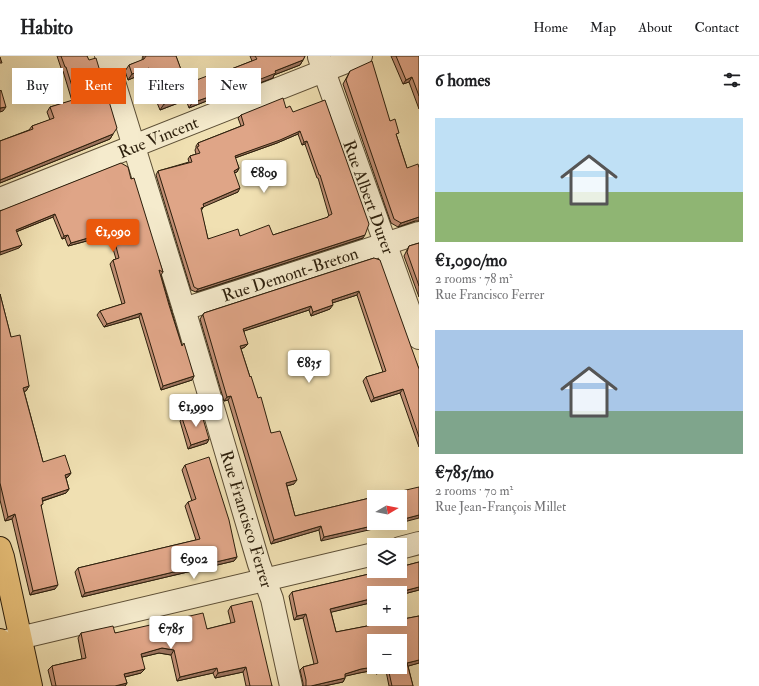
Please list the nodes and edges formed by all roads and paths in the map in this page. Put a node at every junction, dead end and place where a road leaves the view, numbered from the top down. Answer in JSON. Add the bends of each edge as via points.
{"nodes":[{"id":1,"x":131,"y":56,"type":"edge"},
{"id":2,"x":361,"y":56,"type":"edge"},
{"id":3,"x":107,"y":59,"type":"edge"},
{"id":4,"x":322,"y":63,"type":"edge"},
{"id":5,"x":133,"y":147,"type":"junction"},
{"id":6,"x":0,"y":199,"type":"edge"},
{"id":7,"x":419,"y":233,"type":"edge"},
{"id":8,"x":386,"y":244,"type":"junction"},
{"id":9,"x":184,"y":309,"type":"junction"},
{"id":10,"x":419,"y":338,"type":"edge"},
{"id":11,"x":419,"y":543,"type":"edge"},
{"id":12,"x":407,"y":546,"type":"edge"},
{"id":13,"x":0,"y":548,"type":"edge"},
{"id":14,"x":367,"y":556,"type":"edge"},
{"id":15,"x":265,"y":580,"type":"junction"},
{"id":16,"x":5,"y":641,"type":"edge"},
{"id":17,"x":10,"y":686,"type":"edge"},
{"id":18,"x":31,"y":686,"type":"edge"},
{"id":19,"x":291,"y":686,"type":"edge"}],
"edges":[{"from":1,"to":3,"type":"street"},
{"from":2,"to":4,"type":"street","name":"Rue Vincent"},
{"from":3,"to":5,"type":"street","name":"Rue Francisco Ferrer"},
{"from":4,"to":5,"type":"street","name":"Rue Vincent"},
{"from":4,"to":8,"type":"street","name":"Rue Albert Durer"},
{"from":5,"to":6,"type":"street","name":"Rue Vincent"},
{"from":5,"to":9,"type":"street","name":"Rue Francisco Ferrer"},
{"from":7,"to":8,"type":"street","name":"Rue Demont-Breton"},
{"from":8,"to":9,"type":"street","name":"Rue Demont-Breton"},
{"from":8,"to":10,"type":"street","name":"Rue Albert Durer"},
{"from":9,"to":15,"type":"street","name":"Rue Francisco Ferrer"},
{"from":11,"to":12,"type":"street"},
{"from":13,"to":16,"type":"main road","via":[[3,558]]},
{"from":14,"to":15,"type":"street"},
{"from":15,"to":16,"type":"street"},
{"from":15,"to":19,"type":"street","name":"Rue Francisco Ferrer","via":[[272,599]]},
{"from":16,"to":17,"type":"main road"},
{"from":16,"to":18,"type":"main road"}]}
